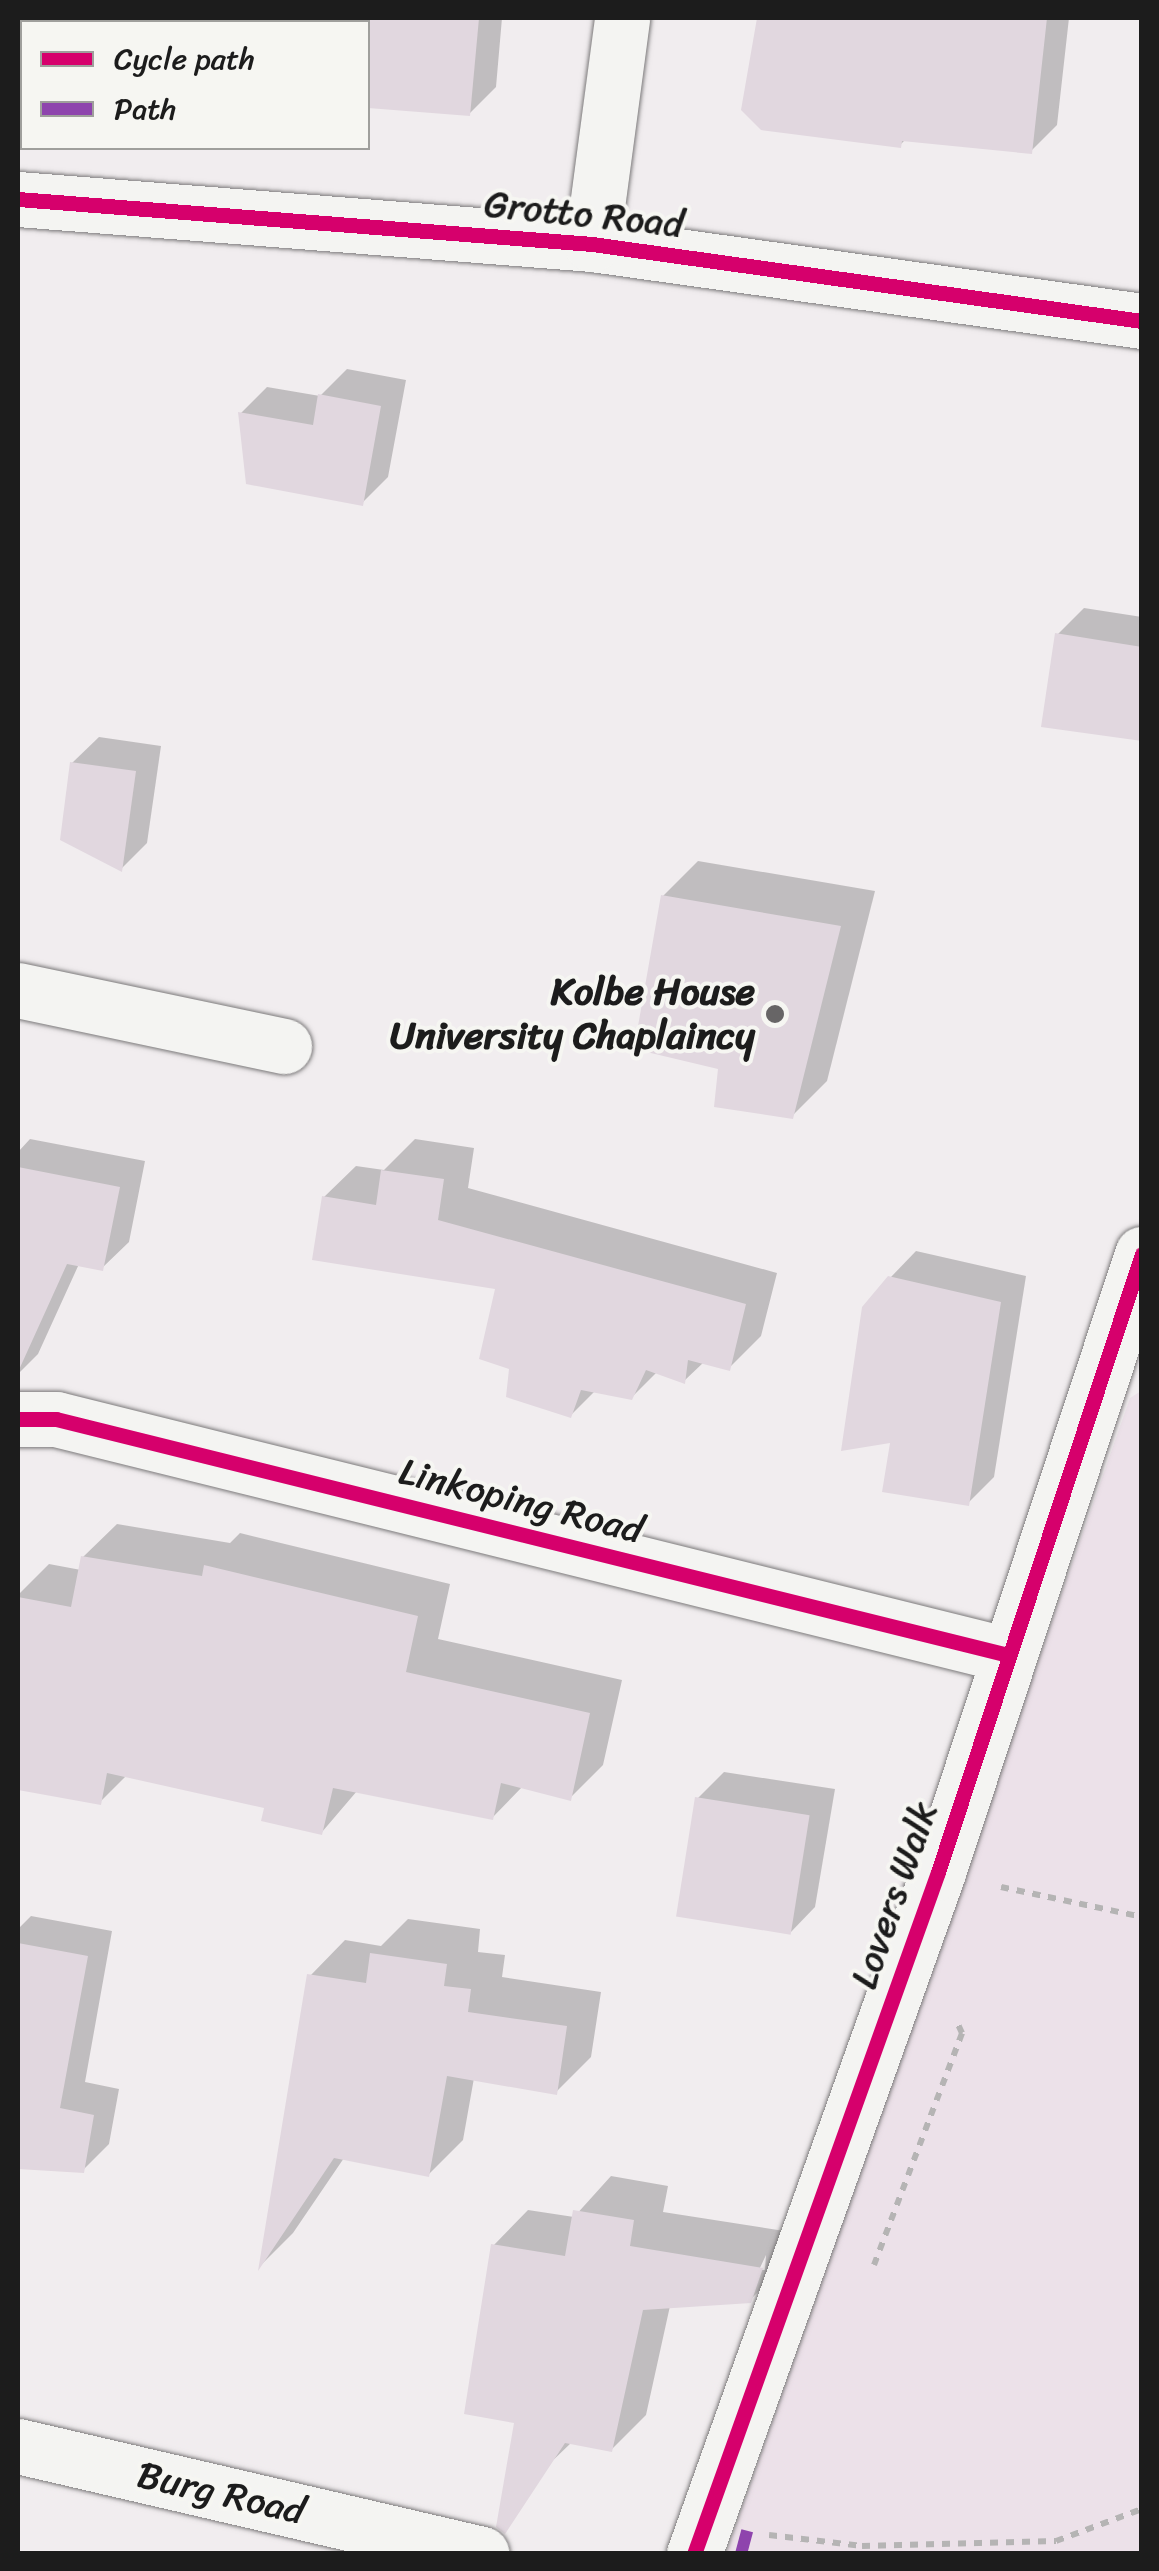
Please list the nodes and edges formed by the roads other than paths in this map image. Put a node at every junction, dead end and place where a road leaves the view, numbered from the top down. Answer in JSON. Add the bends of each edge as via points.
{"nodes":[{"id":1,"x":622,"y":18,"type":"edge"},
{"id":2,"x":18,"y":199,"type":"edge"},
{"id":3,"x":592,"y":244,"type":"junction"},
{"id":4,"x":1142,"y":320,"type":"edge"},
{"id":5,"x":18,"y":990,"type":"edge"},
{"id":6,"x":284,"y":1046,"type":"dead end"},
{"id":7,"x":1137,"y":1285,"type":"edge"},
{"id":8,"x":18,"y":1419,"type":"edge"},
{"id":9,"x":1008,"y":1655,"type":"junction"},
{"id":10,"x":18,"y":2446,"type":"edge"},
{"id":11,"x":482,"y":2554,"type":"edge"},
{"id":12,"x":694,"y":2554,"type":"edge"}],
"edges":[{"from":1,"to":3,"type":"street","name":"Grotto Road"},
{"from":2,"to":3,"type":"street","name":"Grotto Road"},
{"from":3,"to":4,"type":"street","name":"Grotto Road"},
{"from":5,"to":6,"type":"street"},
{"from":7,"to":9,"type":"street","name":"Lovers Walk"},
{"from":8,"to":9,"type":"street","name":"Linkoping Road","via":[[56,1419]]},
{"from":9,"to":12,"type":"street","name":"Lovers Walk","via":[[938,1872]]},
{"from":10,"to":11,"type":"street","name":"Burg Road"}]}
